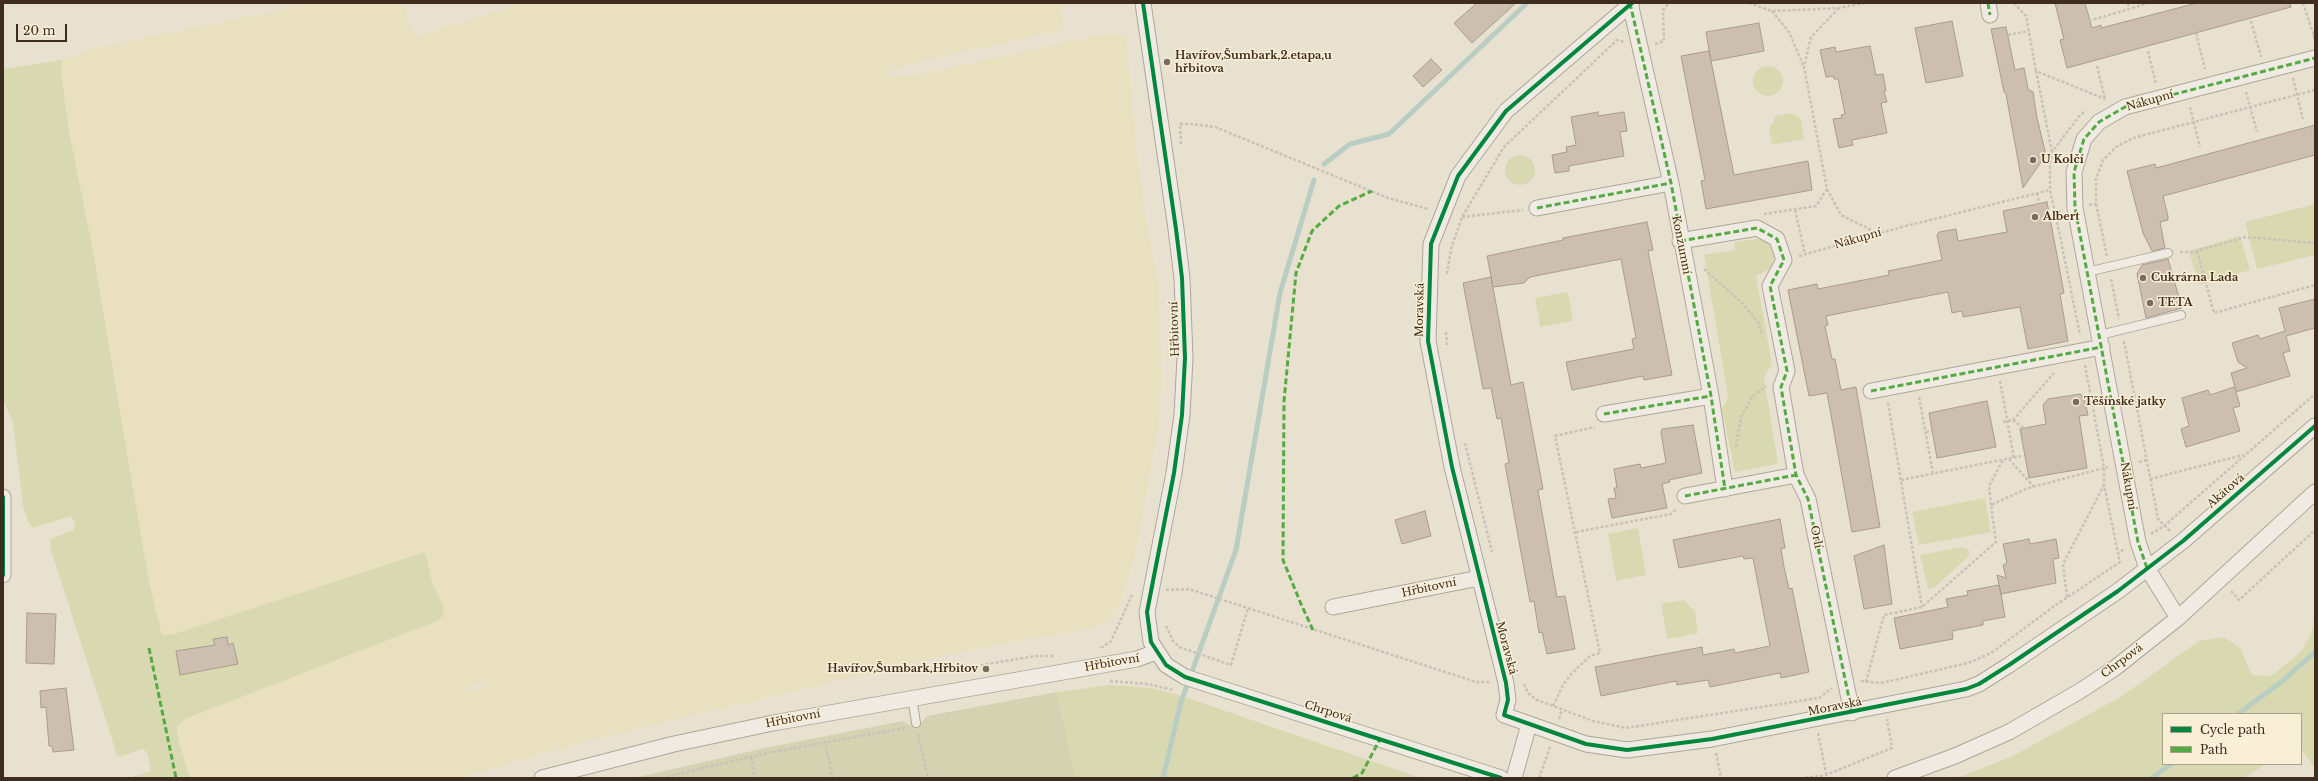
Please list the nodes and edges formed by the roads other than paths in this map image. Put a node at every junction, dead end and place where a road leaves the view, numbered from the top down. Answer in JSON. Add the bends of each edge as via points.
{"nodes":[{"id":1,"x":1143,"y":3,"type":"edge"},
{"id":2,"x":1631,"y":3,"type":"edge"},
{"id":3,"x":2315,"y":58,"type":"edge"},
{"id":4,"x":1670,"y":183,"type":"junction"},
{"id":5,"x":1537,"y":208,"type":"road end"},
{"id":6,"x":1680,"y":241,"type":"junction"},
{"id":7,"x":2168,"y":253,"type":"road end"},
{"id":8,"x":2088,"y":272,"type":"junction"},
{"id":9,"x":2181,"y":315,"type":"dead end"},
{"id":10,"x":2101,"y":341,"type":"junction"},
{"id":11,"x":1878,"y":389,"type":"road end"},
{"id":12,"x":1711,"y":396,"type":"junction"},
{"id":13,"x":1604,"y":414,"type":"road end"},
{"id":14,"x":2315,"y":426,"type":"edge"},
{"id":15,"x":1796,"y":475,"type":"junction"},
{"id":16,"x":1725,"y":489,"type":"junction"},
{"id":17,"x":2315,"y":492,"type":"edge"},
{"id":18,"x":1685,"y":496,"type":"road end"},
{"id":19,"x":3,"y":497,"type":"edge"},
{"id":20,"x":2147,"y":568,"type":"junction"},
{"id":21,"x":3,"y":575,"type":"edge"},
{"id":22,"x":1479,"y":578,"type":"junction"},
{"id":23,"x":1333,"y":607,"type":"dead end"},
{"id":24,"x":2178,"y":618,"type":"junction"},
{"id":25,"x":1156,"y":652,"type":"junction"},
{"id":26,"x":912,"y":697,"type":"junction"},
{"id":27,"x":1852,"y":713,"type":"junction"},
{"id":28,"x":917,"y":724,"type":"road end"},
{"id":29,"x":1529,"y":724,"type":"junction"},
{"id":30,"x":546,"y":777,"type":"edge"},
{"id":31,"x":1501,"y":778,"type":"edge"},
{"id":32,"x":1514,"y":778,"type":"edge"},
{"id":33,"x":1895,"y":778,"type":"edge"}],
"edges":[{"from":1,"to":25,"type":"street","name":"Hřbitovní","via":[[1182,278],[1185,358],[1182,415],[1174,473],[1147,612],[1149,636]]},
{"from":2,"to":4,"type":"street","name":"Konzumní"},
{"from":2,"to":22,"type":"street","name":"Moravská","via":[[1506,111],[1458,176],[1431,244],[1428,341],[1452,468]]},
{"from":3,"to":8,"type":"street","name":"Nákupní","via":[[2125,107],[2099,122],[2084,139],[2074,172],[2075,208]]},
{"from":4,"to":5,"type":"street"},
{"from":4,"to":6,"type":"street","name":"Konzumní"},
{"from":6,"to":12,"type":"street","name":"Konzumní"},
{"from":6,"to":15,"type":"street","via":[[1757,228],[1777,239],[1784,260],[1770,286],[1787,371],[1780,386]]},
{"from":7,"to":8,"type":"lane"},
{"from":8,"to":10,"type":"street","name":"Nákupní"},
{"from":9,"to":10,"type":"lane","via":[[2122,329]]},
{"from":10,"to":11,"type":"street","via":[[2083,350]]},
{"from":10,"to":20,"type":"street","name":"Nákupní","via":[[2138,542]]},
{"from":12,"to":13,"type":"street"},
{"from":12,"to":16,"type":"street","name":"Konzumní"},
{"from":14,"to":20,"type":"street","name":"Akátová","via":[[2183,541]]},
{"from":15,"to":16,"type":"street"},
{"from":15,"to":27,"type":"street","name":"Orlí","via":[[1808,499]]},
{"from":16,"to":18,"type":"street"},
{"from":17,"to":24,"type":"street","name":"Chrpová"},
{"from":19,"to":21,"type":"street"},
{"from":20,"to":24,"type":"street","name":"Nákupní"},
{"from":20,"to":27,"type":"street","name":"Moravská","via":[[2090,611],[1979,684],[1948,694]]},
{"from":22,"to":23,"type":"street","name":"Hřbitovní"},
{"from":22,"to":29,"type":"street","name":"Moravská","via":[[1506,683],[1508,700],[1504,715]]},
{"from":24,"to":33,"type":"street","name":"Chrpová","via":[[2080,692],[2009,732],[1955,756]]},
{"from":25,"to":26,"type":"street","name":"Hřbitovní","via":[[1137,659]]},
{"from":25,"to":31,"type":"street","name":"Chrpová","via":[[1166,665],[1185,677]]},
{"from":26,"to":28,"type":"lane"},
{"from":26,"to":30,"type":"street","name":"Hřbitovní","via":[[724,733]]},
{"from":27,"to":29,"type":"street","name":"Moravská","via":[[1712,739],[1627,750],[1586,744]]},
{"from":29,"to":32,"type":"street"}]}
